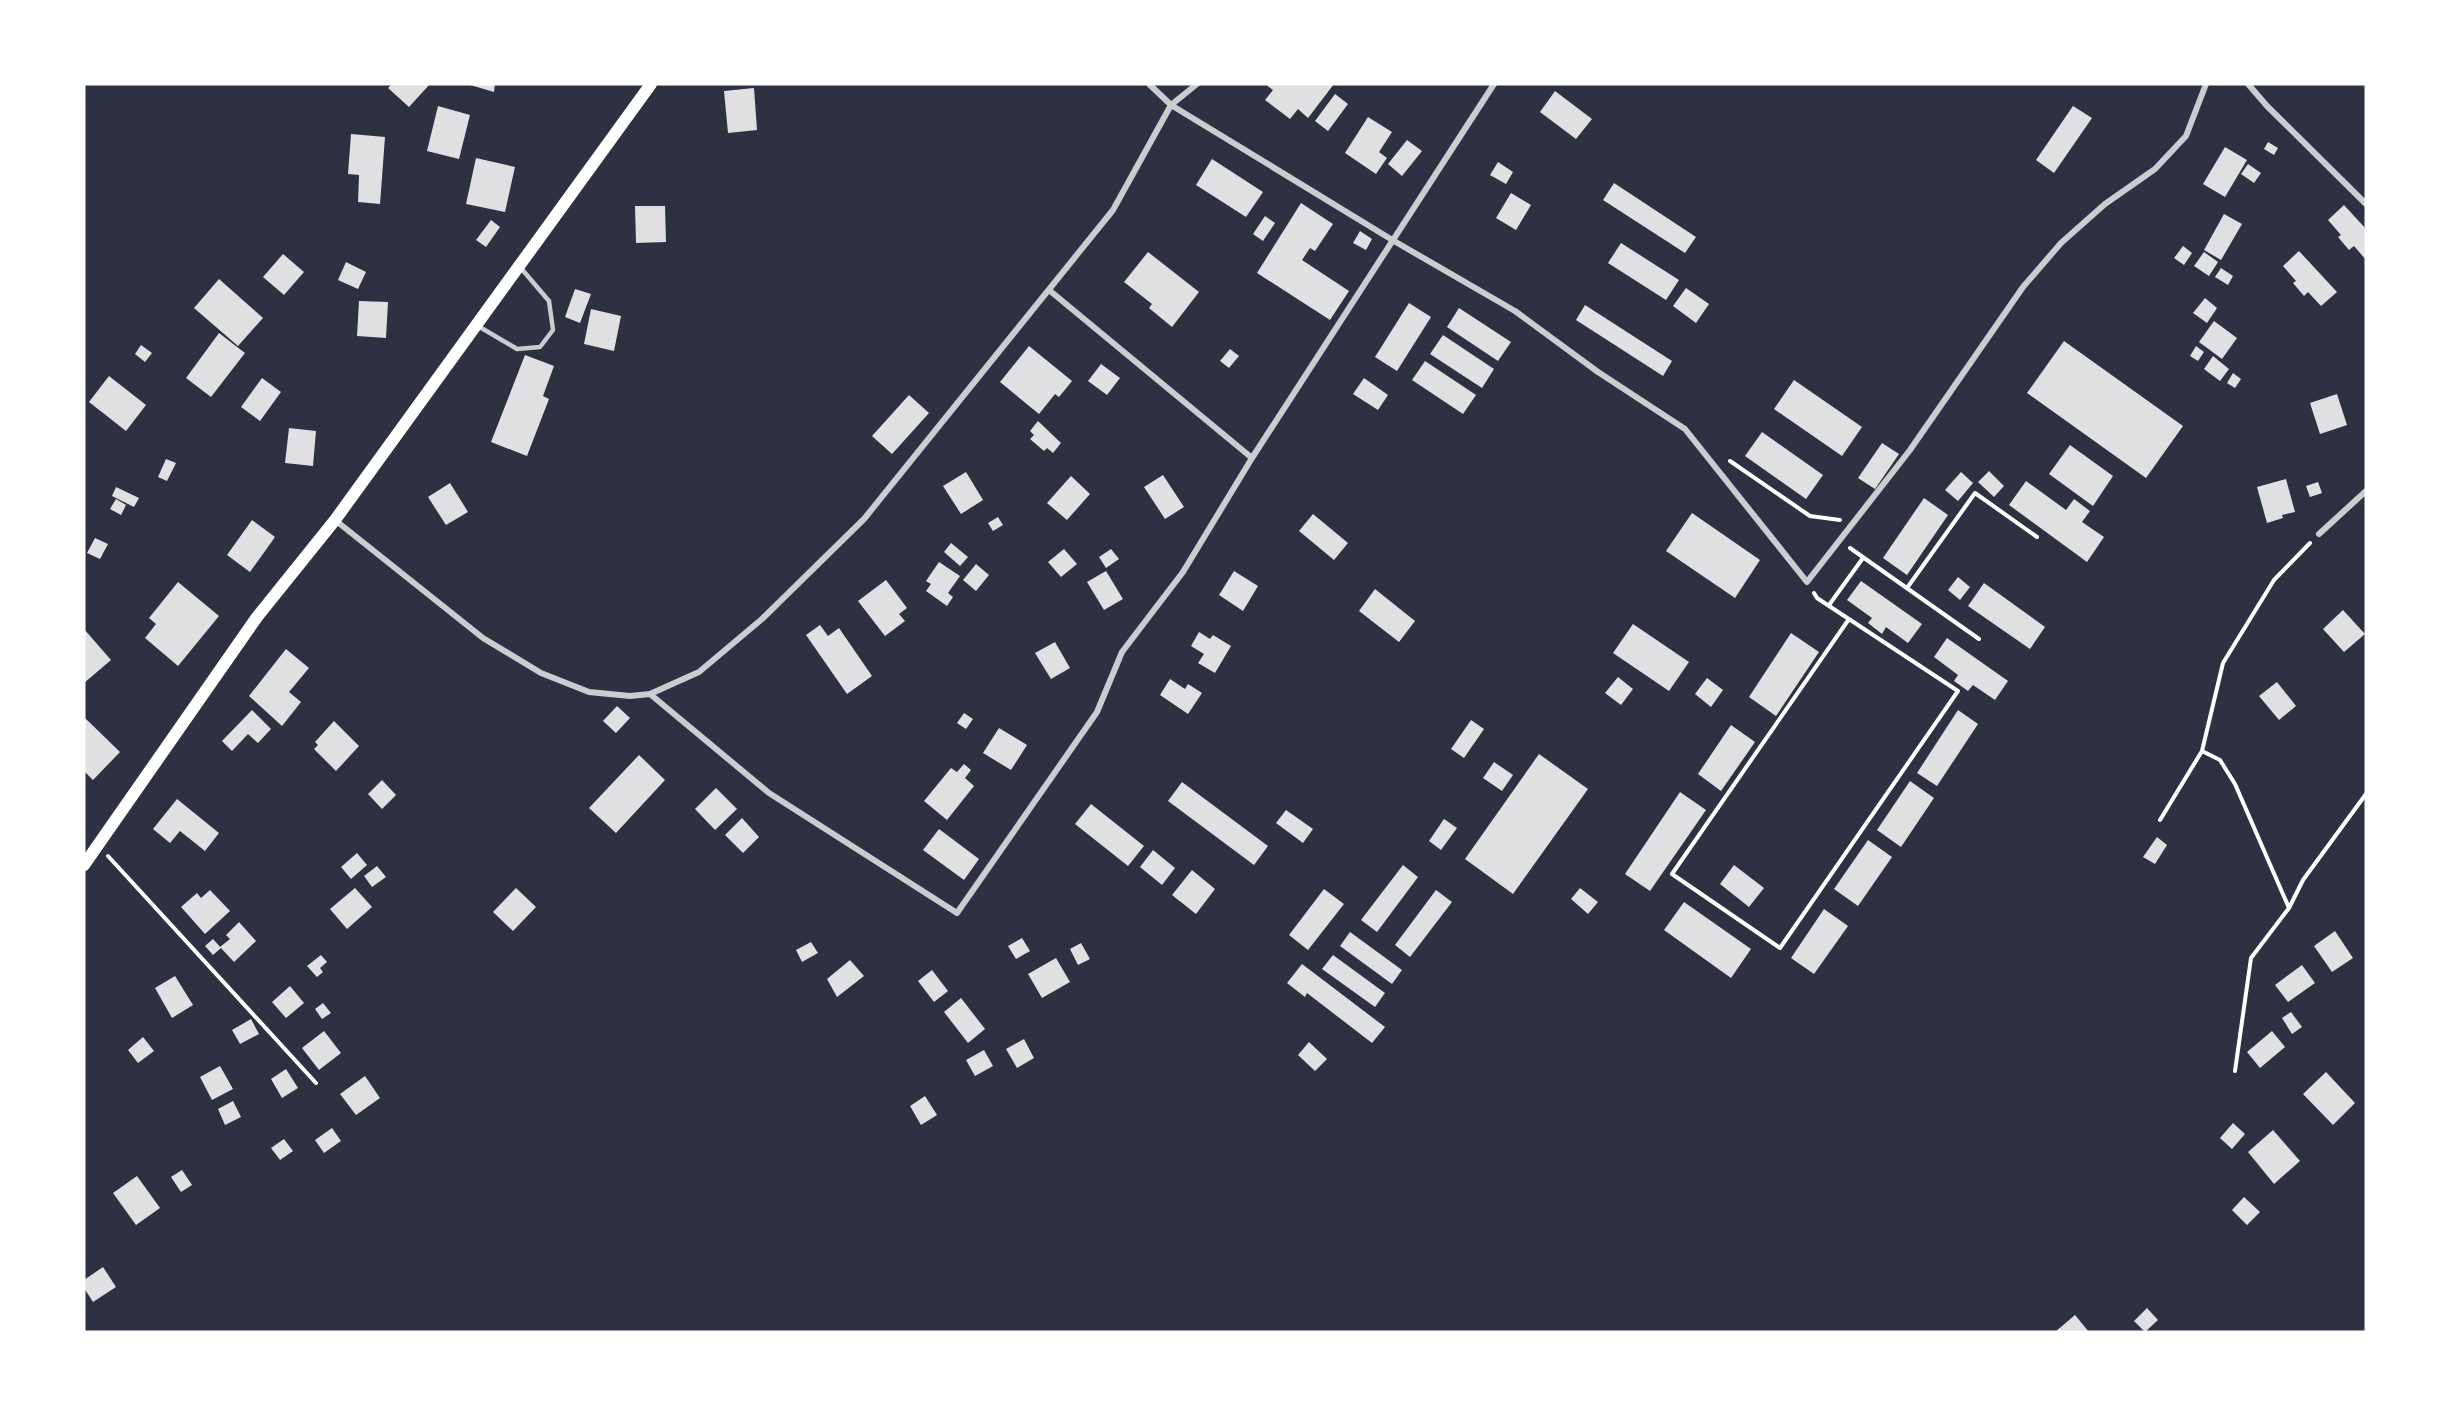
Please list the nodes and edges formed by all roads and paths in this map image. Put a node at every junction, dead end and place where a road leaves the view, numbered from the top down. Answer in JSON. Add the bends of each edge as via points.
{"nodes":[{"id":1,"x":651,"y":84,"type":"edge"},
{"id":2,"x":1149,"y":84,"type":"edge"},
{"id":3,"x":1197,"y":84,"type":"edge"},
{"id":4,"x":1494,"y":84,"type":"edge"},
{"id":5,"x":2206,"y":84,"type":"edge"},
{"id":6,"x":2248,"y":84,"type":"edge"},
{"id":7,"x":1171,"y":105,"type":"junction"},
{"id":8,"x":2366,"y":204,"type":"edge"},
{"id":9,"x":1394,"y":241,"type":"junction"},
{"id":10,"x":519,"y":266,"type":"junction"},
{"id":11,"x":1049,"y":290,"type":"junction"},
{"id":12,"x":476,"y":325,"type":"junction"},
{"id":13,"x":1724,"y":456,"type":"dead end"},
{"id":14,"x":1252,"y":458,"type":"junction"},
{"id":15,"x":2366,"y":491,"type":"edge"},
{"id":16,"x":1862,"y":512,"type":"junction"},
{"id":17,"x":335,"y":520,"type":"junction"},
{"id":18,"x":2319,"y":534,"type":"joint"},
{"id":19,"x":2037,"y":537,"type":"dead end"},
{"id":20,"x":1839,"y":541,"type":"junction"},
{"id":21,"x":1863,"y":558,"type":"junction"},
{"id":22,"x":1807,"y":582,"type":"junction"},
{"id":23,"x":1907,"y":588,"type":"junction"},
{"id":24,"x":1829,"y":605,"type":"junction"},
{"id":25,"x":1849,"y":619,"type":"junction"},
{"id":26,"x":1979,"y":639,"type":"dead end"},
{"id":27,"x":650,"y":694,"type":"junction"},
{"id":28,"x":2202,"y":751,"type":"junction"},
{"id":29,"x":2366,"y":794,"type":"edge"},
{"id":30,"x":2160,"y":820,"type":"dead end"},
{"id":31,"x":98,"y":844,"type":"junction"},
{"id":32,"x":84,"y":866,"type":"edge"},
{"id":33,"x":2289,"y":908,"type":"junction"},
{"id":34,"x":2235,"y":1071,"type":"dead end"},
{"id":35,"x":316,"y":1083,"type":"dead end"}],
"edges":[{"from":1,"to":10,"type":"main road"},
{"from":2,"to":7,"type":"street"},
{"from":3,"to":7,"type":"street"},
{"from":4,"to":9,"type":"street"},
{"from":5,"to":16,"type":"street","via":[[2186,136],[2156,169],[2106,204],[2061,243],[2023,287]]},
{"from":6,"to":8,"type":"street"},
{"from":7,"to":9,"type":"street"},
{"from":7,"to":11,"type":"street","via":[[1113,210]]},
{"from":9,"to":14,"type":"street"},
{"from":9,"to":22,"type":"street","via":[[1515,310],[1598,372],[1685,429]]},
{"from":10,"to":12,"type":"main road"},
{"from":10,"to":12,"type":"lane","via":[[549,301],[553,330],[540,347],[517,349]]},
{"from":11,"to":14,"type":"street"},
{"from":11,"to":27,"type":"street","via":[[864,519],[762,619],[699,672]]},
{"from":12,"to":17,"type":"main road"},
{"from":13,"to":16,"type":"path","via":[[1810,516],[1838,520]]},
{"from":14,"to":27,"type":"street","via":[[1183,572],[1122,652],[1097,712],[957,913],[769,793]]},
{"from":15,"to":18,"type":"street"},
{"from":16,"to":20,"type":"street"},
{"from":17,"to":27,"type":"street","via":[[483,638],[541,673],[589,692]]},
{"from":17,"to":31,"type":"main road","via":[[257,617]]},
{"from":18,"to":28,"type":"path","via":[[2274,580],[2223,663]]},
{"from":19,"to":23,"type":"path","via":[[1975,493]]},
{"from":20,"to":21,"type":"path"},
{"from":20,"to":22,"type":"street"},
{"from":21,"to":23,"type":"path"},
{"from":21,"to":24,"type":"path"},
{"from":22,"to":24,"type":"path","via":[[1817,598]]},
{"from":23,"to":26,"type":"path"},
{"from":24,"to":25,"type":"path"},
{"from":25,"to":25,"type":"path","via":[[1672,874],[1780,948],[1958,691]]},
{"from":28,"to":30,"type":"path"},
{"from":28,"to":33,"type":"path","via":[[2220,760],[2235,784]]},
{"from":29,"to":33,"type":"path","via":[[2303,880]]},
{"from":31,"to":32,"type":"main road"},
{"from":31,"to":35,"type":"path"},
{"from":33,"to":34,"type":"path","via":[[2251,958]]}]}
